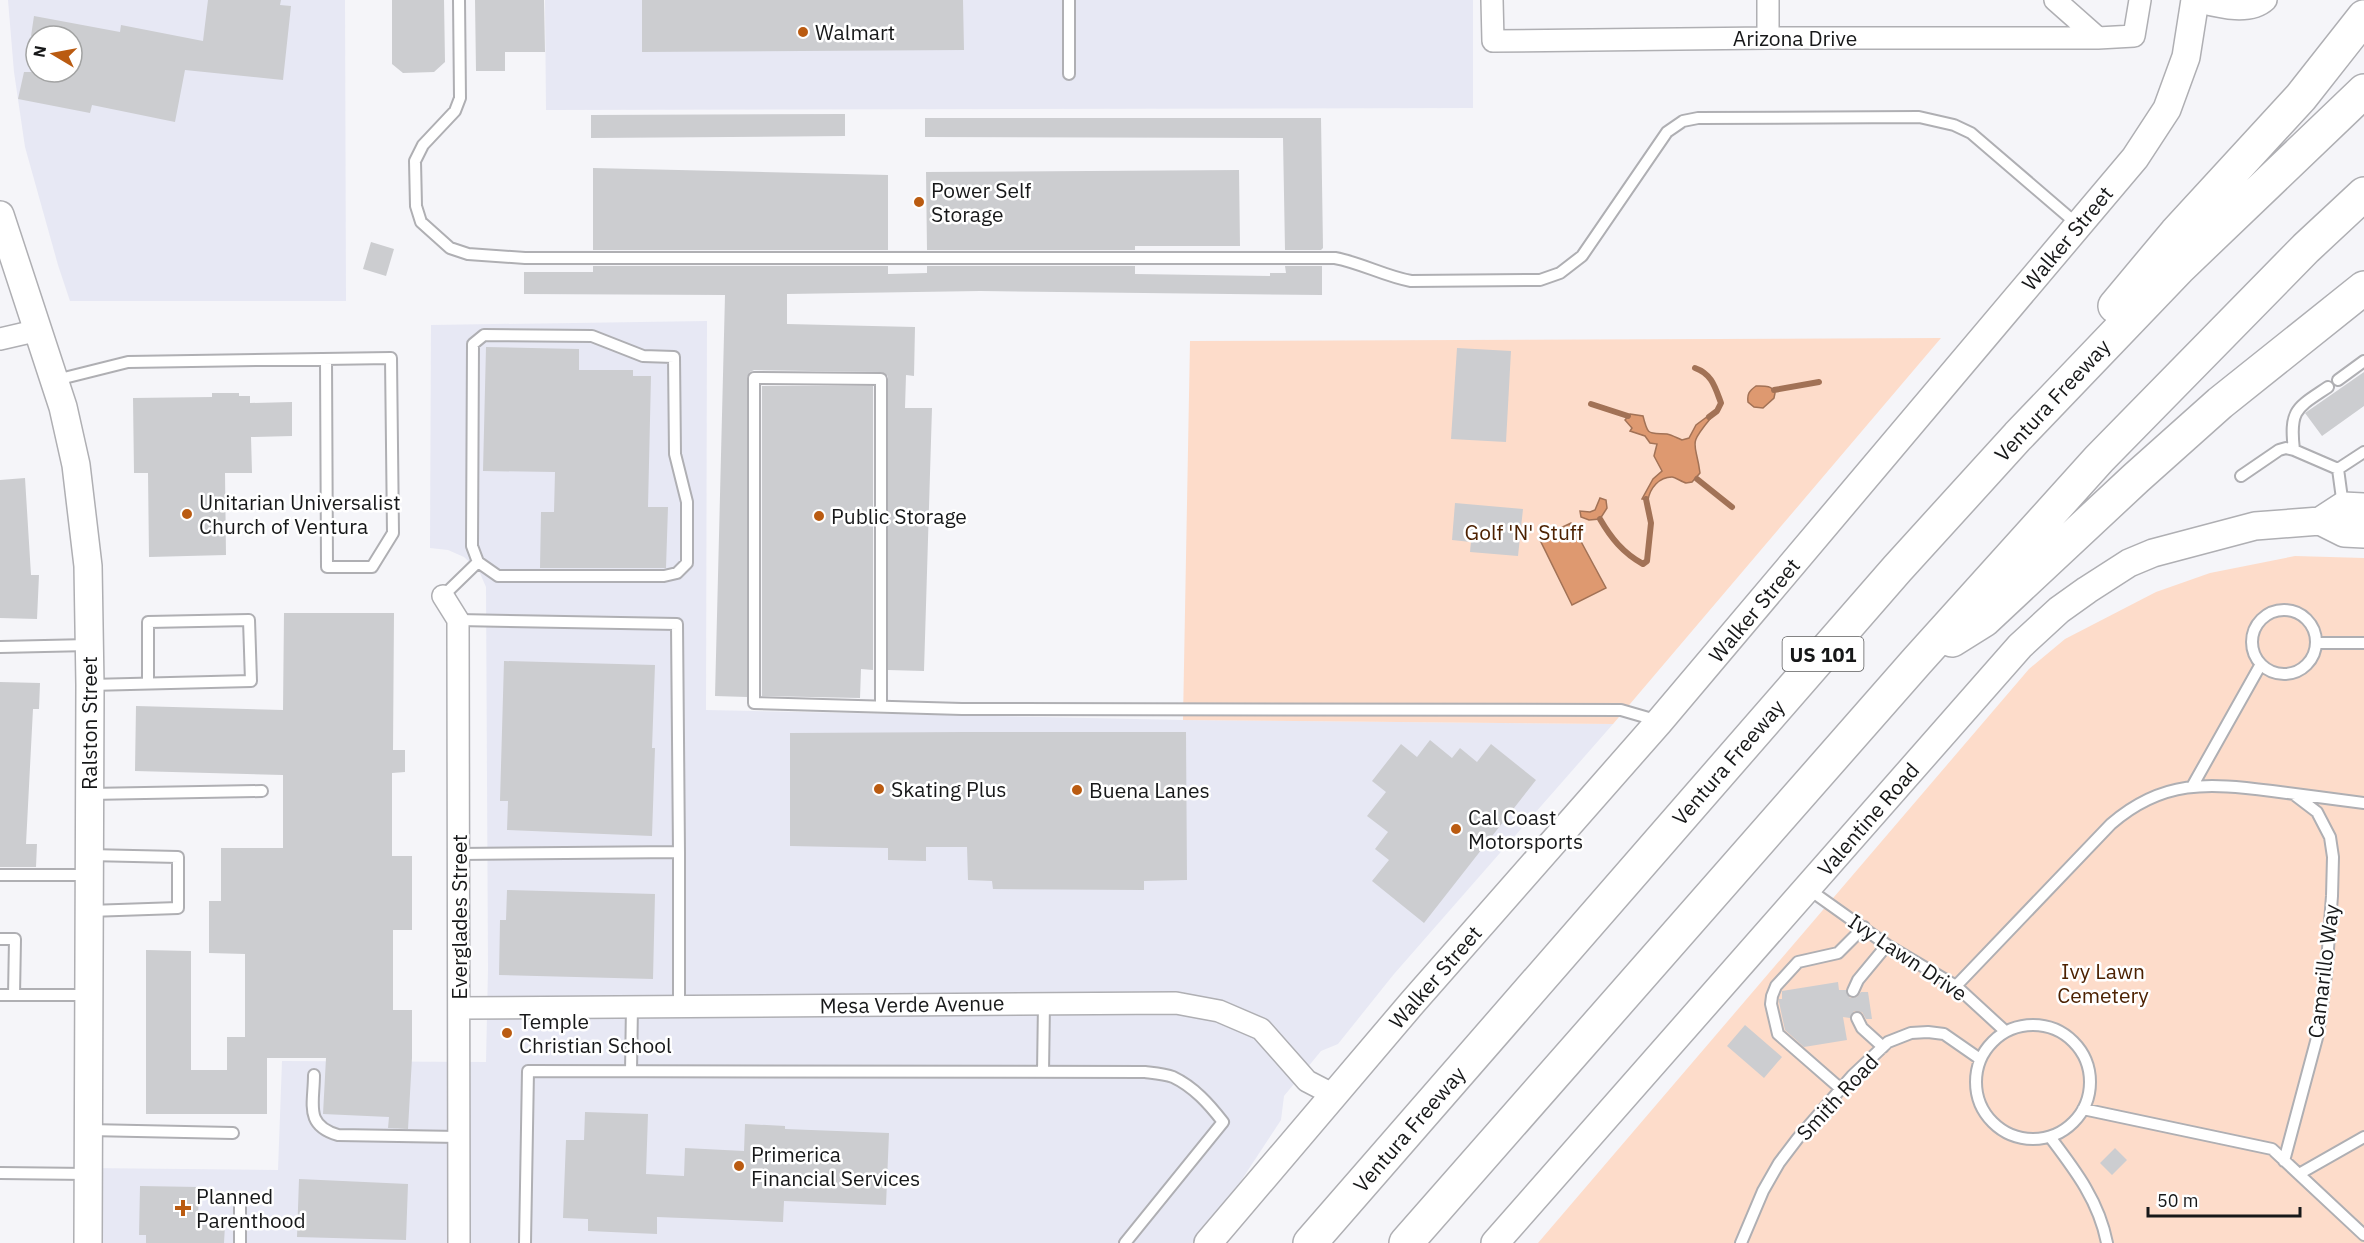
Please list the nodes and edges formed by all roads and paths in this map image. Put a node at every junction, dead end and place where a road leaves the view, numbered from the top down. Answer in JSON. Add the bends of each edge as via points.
{"nodes":[{"id":1,"x":459,"y":0,"type":"edge"},
{"id":2,"x":1069,"y":0,"type":"edge"},
{"id":3,"x":1492,"y":0,"type":"edge"},
{"id":4,"x":1768,"y":0,"type":"edge"},
{"id":5,"x":2055,"y":0,"type":"edge"},
{"id":6,"x":2140,"y":0,"type":"edge"},
{"id":7,"x":2266,"y":0,"type":"edge"},
{"id":8,"x":2195,"y":1,"type":"edge"},
{"id":9,"x":2364,"y":17,"type":"edge"},
{"id":10,"x":1768,"y":38,"type":"junction"},
{"id":11,"x":2098,"y":38,"type":"junction"},
{"id":12,"x":1069,"y":74,"type":"dead end"},
{"id":13,"x":2364,"y":91,"type":"edge"},
{"id":14,"x":2364,"y":194,"type":"edge"},
{"id":15,"x":0,"y":215,"type":"edge"},
{"id":16,"x":2078,"y":224,"type":"junction"},
{"id":17,"x":5,"y":250,"type":"edge"},
{"id":18,"x":2364,"y":288,"type":"edge"},
{"id":19,"x":39,"y":330,"type":"junction"},
{"id":20,"x":0,"y":339,"type":"edge"},
{"id":21,"x":326,"y":359,"type":"junction"},
{"id":22,"x":2364,"y":361,"type":"edge"},
{"id":23,"x":55,"y":380,"type":"junction"},
{"id":24,"x":2338,"y":380,"type":"dead end"},
{"id":25,"x":2328,"y":387,"type":"dead end"},
{"id":26,"x":2294,"y":450,"type":"junction"},
{"id":27,"x":2364,"y":452,"type":"edge"},
{"id":28,"x":2338,"y":469,"type":"junction"},
{"id":29,"x":2241,"y":476,"type":"dead end"},
{"id":30,"x":2353,"y":506,"type":"edge"},
{"id":31,"x":2320,"y":521,"type":"junction"},
{"id":32,"x":2354,"y":534,"type":"edge"},
{"id":33,"x":478,"y":562,"type":"junction"},
{"id":34,"x":1897,"y":569,"type":"junction"},
{"id":35,"x":443,"y":596,"type":"joint"},
{"id":36,"x":458,"y":621,"type":"junction"},
{"id":37,"x":2364,"y":643,"type":"edge"},
{"id":38,"x":2316,"y":644,"type":"junction"},
{"id":39,"x":90,"y":645,"type":"junction"},
{"id":40,"x":0,"y":647,"type":"edge"},
{"id":41,"x":1917,"y":661,"type":"junction"},
{"id":42,"x":2261,"y":664,"type":"junction"},
{"id":43,"x":148,"y":683,"type":"junction"},
{"id":44,"x":90,"y":685,"type":"junction"},
{"id":45,"x":881,"y":705,"type":"junction"},
{"id":46,"x":1659,"y":722,"type":"junction"},
{"id":47,"x":2193,"y":785,"type":"junction"},
{"id":48,"x":262,"y":791,"type":"dead end"},
{"id":49,"x":89,"y":794,"type":"junction"},
{"id":50,"x":2292,"y":794,"type":"junction"},
{"id":51,"x":2364,"y":803,"type":"edge"},
{"id":52,"x":679,"y":852,"type":"junction"},
{"id":53,"x":459,"y":854,"type":"junction"},
{"id":54,"x":89,"y":865,"type":"junction"},
{"id":55,"x":0,"y":874,"type":"edge"},
{"id":56,"x":1807,"y":888,"type":"junction"},
{"id":57,"x":89,"y":911,"type":"junction"},
{"id":58,"x":1864,"y":927,"type":"junction"},
{"id":59,"x":0,"y":939,"type":"edge"},
{"id":60,"x":1887,"y":945,"type":"junction"},
{"id":61,"x":1956,"y":986,"type":"junction"},
{"id":62,"x":1853,"y":991,"type":"dead end"},
{"id":63,"x":0,"y":995,"type":"edge"},
{"id":64,"x":14,"y":995,"type":"junction"},
{"id":65,"x":89,"y":995,"type":"junction"},
{"id":66,"x":1044,"y":1002,"type":"junction"},
{"id":67,"x":632,"y":1006,"type":"junction"},
{"id":68,"x":679,"y":1006,"type":"junction"},
{"id":69,"x":460,"y":1008,"type":"junction"},
{"id":70,"x":1857,"y":1018,"type":"dead end"},
{"id":71,"x":2005,"y":1031,"type":"junction"},
{"id":72,"x":1883,"y":1047,"type":"junction"},
{"id":73,"x":1980,"y":1059,"type":"junction"},
{"id":74,"x":631,"y":1071,"type":"junction"},
{"id":75,"x":1043,"y":1072,"type":"junction"},
{"id":76,"x":314,"y":1075,"type":"dead end"},
{"id":77,"x":1841,"y":1089,"type":"junction"},
{"id":78,"x":1334,"y":1095,"type":"junction"},
{"id":79,"x":2084,"y":1109,"type":"junction"},
{"id":80,"x":88,"y":1130,"type":"junction"},
{"id":81,"x":233,"y":1133,"type":"dead end"},
{"id":82,"x":459,"y":1137,"type":"junction"},
{"id":83,"x":2050,"y":1137,"type":"junction"},
{"id":84,"x":2364,"y":1137,"type":"edge"},
{"id":85,"x":2284,"y":1161,"type":"junction"},
{"id":86,"x":0,"y":1173,"type":"edge"},
{"id":87,"x":88,"y":1174,"type":"junction"},
{"id":88,"x":2299,"y":1174,"type":"junction"},
{"id":89,"x":240,"y":1201,"type":"dead end"},
{"id":90,"x":2364,"y":1235,"type":"edge"},
{"id":91,"x":88,"y":1243,"type":"edge"},
{"id":92,"x":240,"y":1243,"type":"edge"},
{"id":93,"x":459,"y":1243,"type":"edge"},
{"id":94,"x":525,"y":1243,"type":"edge"},
{"id":95,"x":1125,"y":1243,"type":"edge"},
{"id":96,"x":1208,"y":1243,"type":"edge"},
{"id":97,"x":1310,"y":1243,"type":"edge"},
{"id":98,"x":1406,"y":1243,"type":"edge"},
{"id":99,"x":1495,"y":1243,"type":"edge"},
{"id":100,"x":1741,"y":1243,"type":"edge"},
{"id":101,"x":2107,"y":1243,"type":"edge"}],
"edges":[{"from":1,"to":16,"type":"lane","via":[[460,99],[415,161],[416,206],[420,222],[450,248],[468,254],[525,258],[1335,258],[1393,278],[1411,280],[1540,280],[1560,273],[1581,256],[1667,132],[1683,121],[1698,118],[1935,119],[1971,133]]},
{"from":2,"to":12,"type":"lane"},
{"from":3,"to":10,"type":"street","name":"Arizona Drive","via":[[1493,40]]},
{"from":4,"to":10,"type":"street"},
{"from":5,"to":11,"type":"street"},
{"from":6,"to":11,"type":"street","name":"Arizona Drive","via":[[2134,36]]},
{"from":7,"to":8,"type":"street","name":"Walker Street","via":[[2260,6],[2226,9]]},
{"from":8,"to":16,"type":"street","name":"Walker Street","via":[[2186,57],[2167,109],[2135,158]]},
{"from":9,"to":34,"type":"highway","via":[[2294,104],[2168,242]]},
{"from":10,"to":11,"type":"street","name":"Arizona Drive"},
{"from":13,"to":34,"type":"highway","name":"Ventura Freeway","number":"US 101","via":[[2110,339]]},
{"from":14,"to":41,"type":"highway","via":[[2099,459]]},
{"from":15,"to":17,"type":"street","name":"Ralston Street"},
{"from":16,"to":46,"type":"street","name":"Walker Street"},
{"from":17,"to":19,"type":"street","name":"Ralston Street"},
{"from":18,"to":41,"type":"highway","via":[[2220,403],[1984,620]]},
{"from":19,"to":20,"type":"street"},
{"from":19,"to":23,"type":"street","name":"Ralston Street"},
{"from":21,"to":21,"type":"lane","via":[[391,358],[393,533],[372,567],[327,567]]},
{"from":21,"to":23,"type":"lane","via":[[128,362]]},
{"from":22,"to":24,"type":"lane"},
{"from":23,"to":39,"type":"street","name":"Ralston Street","via":[[80,493],[88,566]]},
{"from":25,"to":26,"type":"lane","via":[[2296,414],[2292,426]]},
{"from":26,"to":28,"type":"lane"},
{"from":26,"to":29,"type":"lane","via":[[2279,450]]},
{"from":27,"to":28,"type":"lane"},
{"from":28,"to":30,"type":"lane"},
{"from":30,"to":31,"type":"street","name":"Valentine Road"},
{"from":30,"to":32,"type":"lane"},
{"from":31,"to":32,"type":"street"},
{"from":31,"to":56,"type":"street","name":"Valentine Road","via":[[2255,526],[2153,553],[2111,574],[2068,603],[2020,646]]},
{"from":33,"to":33,"type":"lane","via":[[498,576],[664,576],[677,573],[687,563],[687,502],[675,454],[674,357],[643,356],[592,336],[484,335],[473,344],[472,546]]},
{"from":33,"to":35,"type":"lane"},
{"from":34,"to":97,"type":"highway","name":"Ventura Freeway","number":"US 101"},
{"from":35,"to":36,"type":"street"},
{"from":36,"to":52,"type":"lane","via":[[677,624]]},
{"from":36,"to":53,"type":"street","name":"Everglades Street"},
{"from":37,"to":38,"type":"lane"},
{"from":38,"to":42,"type":"lane","via":[[2314,654],[2300,670],[2279,674]]},
{"from":38,"to":42,"type":"lane","via":[[2311,624],[2303,616],[2294,611],[2274,612],[2257,625],[2253,634],[2252,645]]},
{"from":39,"to":40,"type":"lane"},
{"from":39,"to":44,"type":"street","name":"Ralston Street"},
{"from":41,"to":98,"type":"highway"},
{"from":42,"to":47,"type":"lane"},
{"from":43,"to":43,"type":"lane","via":[[251,681],[249,620],[148,622]]},
{"from":43,"to":44,"type":"lane"},
{"from":44,"to":49,"type":"street","name":"Ralston Street"},
{"from":45,"to":45,"type":"lane","via":[[754,704],[754,378],[881,379]]},
{"from":45,"to":46,"type":"lane","via":[[962,709],[1621,710]]},
{"from":46,"to":78,"type":"street","name":"Walker Street"},
{"from":47,"to":50,"type":"lane"},
{"from":47,"to":61,"type":"lane","via":[[2156,795],[2122,814]]},
{"from":48,"to":49,"type":"lane"},
{"from":49,"to":54,"type":"street","name":"Ralston Street"},
{"from":50,"to":51,"type":"lane"},
{"from":50,"to":85,"type":"lane","name":"Camarillo Way","via":[[2322,819],[2333,857],[2318,1034]]},
{"from":52,"to":53,"type":"lane"},
{"from":52,"to":68,"type":"lane"},
{"from":53,"to":69,"type":"street","name":"Everglades Street"},
{"from":54,"to":55,"type":"lane"},
{"from":54,"to":57,"type":"street","name":"Ralston Street"},
{"from":54,"to":57,"type":"lane","via":[[178,857],[178,908]]},
{"from":56,"to":58,"type":"lane","name":"Ivy Lawn Drive"},
{"from":56,"to":99,"type":"street","name":"Valentine Road"},
{"from":57,"to":65,"type":"street","name":"Ralston Street"},
{"from":58,"to":60,"type":"lane","name":"Ivy Lawn Drive"},
{"from":58,"to":77,"type":"lane","via":[[1838,953],[1798,962],[1772,996],[1778,1034]]},
{"from":59,"to":64,"type":"lane","via":[[15,939]]},
{"from":60,"to":61,"type":"lane","name":"Ivy Lawn Drive"},
{"from":60,"to":62,"type":"lane"},
{"from":61,"to":71,"type":"lane","name":"Ivy Lawn Drive"},
{"from":63,"to":64,"type":"lane"},
{"from":64,"to":65,"type":"lane"},
{"from":65,"to":80,"type":"street","name":"Ralston Street"},
{"from":66,"to":68,"type":"street","name":"Mesa Verde Avenue"},
{"from":66,"to":75,"type":"lane"},
{"from":66,"to":78,"type":"street","name":"Mesa Verde Avenue","via":[[1152,1002],[1219,1011],[1260,1029],[1307,1081]]},
{"from":67,"to":68,"type":"street","name":"Mesa Verde Avenue"},
{"from":67,"to":69,"type":"street","name":"Mesa Verde Avenue"},
{"from":67,"to":74,"type":"lane"},
{"from":69,"to":82,"type":"street","name":"Everglades Street"},
{"from":70,"to":72,"type":"lane","via":[[1864,1031]]},
{"from":71,"to":73,"type":"lane","via":[[1990,1043]]},
{"from":71,"to":79,"type":"lane","via":[[2041,1025],[2058,1030],[2073,1041],[2090,1073],[2090,1092]]},
{"from":72,"to":73,"type":"lane","name":"Smith Road","via":[[1903,1035],[1936,1032]]},
{"from":72,"to":77,"type":"lane","name":"Smith Road"},
{"from":73,"to":83,"type":"lane","via":[[1975,1077],[1977,1096],[1996,1127],[2031,1140]]},
{"from":74,"to":75,"type":"lane"},
{"from":74,"to":94,"type":"lane","via":[[528,1071]]},
{"from":75,"to":95,"type":"lane","via":[[1145,1072],[1171,1076],[1194,1090],[1223,1122]]},
{"from":76,"to":82,"type":"lane","via":[[314,1119],[327,1132]]},
{"from":77,"to":100,"type":"lane","name":"Smith Road","via":[[1779,1163]]},
{"from":78,"to":96,"type":"street","name":"Walker Street"},
{"from":79,"to":83,"type":"lane","via":[[2063,1131]]},
{"from":79,"to":85,"type":"lane","via":[[2272,1149]]},
{"from":80,"to":81,"type":"lane"},
{"from":80,"to":87,"type":"street","name":"Ralston Street"},
{"from":82,"to":93,"type":"street","name":"Everglades Street"},
{"from":83,"to":101,"type":"lane","via":[[2085,1185]]},
{"from":84,"to":88,"type":"lane"},
{"from":85,"to":88,"type":"lane"},
{"from":86,"to":87,"type":"lane"},
{"from":87,"to":91,"type":"street","name":"Ralston Street"},
{"from":88,"to":90,"type":"lane"},
{"from":89,"to":92,"type":"lane"}]}
